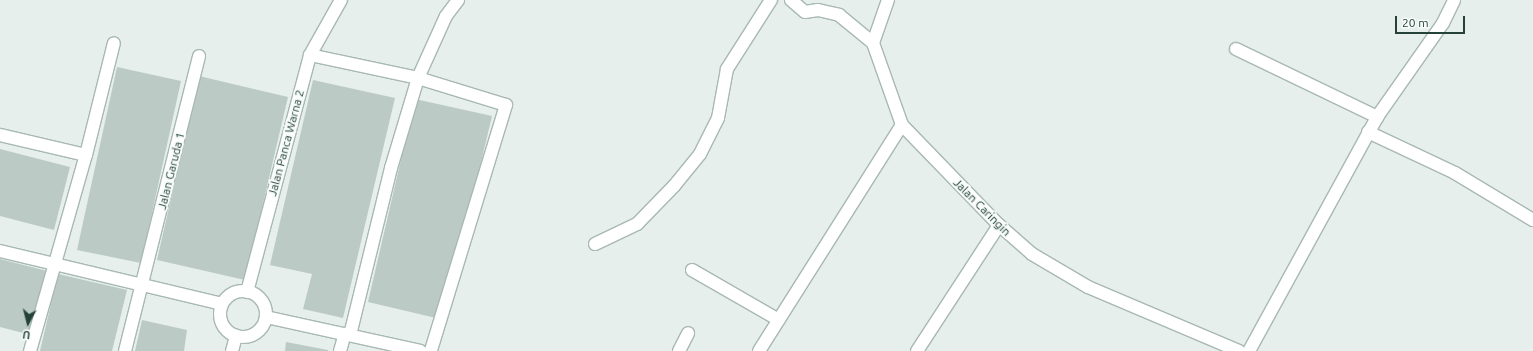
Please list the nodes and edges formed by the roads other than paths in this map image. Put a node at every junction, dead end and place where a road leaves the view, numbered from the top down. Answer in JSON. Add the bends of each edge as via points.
{"nodes":[{"id":1,"x":340,"y":0,"type":"edge"},
{"id":2,"x":458,"y":0,"type":"edge"},
{"id":3,"x":771,"y":0,"type":"edge"},
{"id":4,"x":791,"y":0,"type":"edge"},
{"id":5,"x":888,"y":0,"type":"edge"},
{"id":6,"x":1454,"y":0,"type":"edge"},
{"id":7,"x":114,"y":43,"type":"dead end"},
{"id":8,"x":873,"y":43,"type":"junction"},
{"id":9,"x":1236,"y":49,"type":"dead end"},
{"id":10,"x":310,"y":55,"type":"junction"},
{"id":11,"x":200,"y":56,"type":"dead end"},
{"id":12,"x":418,"y":78,"type":"junction"},
{"id":13,"x":1377,"y":117,"type":"junction"},
{"id":14,"x":902,"y":124,"type":"junction"},
{"id":15,"x":1368,"y":132,"type":"junction"},
{"id":16,"x":0,"y":135,"type":"edge"},
{"id":17,"x":86,"y":155,"type":"junction"},
{"id":18,"x":1533,"y":220,"type":"edge"},
{"id":19,"x":999,"y":225,"type":"junction"},
{"id":20,"x":595,"y":244,"type":"dead end"},
{"id":21,"x":0,"y":251,"type":"edge"},
{"id":22,"x":55,"y":266,"type":"junction"},
{"id":23,"x":692,"y":270,"type":"dead end"},
{"id":24,"x":143,"y":286,"type":"junction"},
{"id":25,"x":247,"y":292,"type":"junction"},
{"id":26,"x":222,"y":304,"type":"junction"},
{"id":27,"x":266,"y":317,"type":"junction"},
{"id":28,"x":779,"y":320,"type":"junction"},
{"id":29,"x":688,"y":333,"type":"dead end"},
{"id":30,"x":347,"y":334,"type":"junction"},
{"id":31,"x":236,"y":336,"type":"junction"},
{"id":32,"x":30,"y":351,"type":"edge"},
{"id":33,"x":125,"y":351,"type":"edge"},
{"id":34,"x":232,"y":351,"type":"edge"},
{"id":35,"x":340,"y":351,"type":"edge"},
{"id":36,"x":420,"y":351,"type":"edge"},
{"id":37,"x":431,"y":351,"type":"edge"},
{"id":38,"x":679,"y":351,"type":"edge"},
{"id":39,"x":759,"y":351,"type":"edge"},
{"id":40,"x":917,"y":351,"type":"edge"},
{"id":41,"x":1239,"y":351,"type":"edge"},
{"id":42,"x":1249,"y":351,"type":"edge"}],
"edges":[{"from":1,"to":10,"type":"street","name":"Jalan Panca Warna 2"},
{"from":2,"to":12,"type":"street","via":[[446,16]]},
{"from":3,"to":20,"type":"street","via":[[727,69],[718,118],[700,154],[674,186],[637,224]]},
{"from":4,"to":8,"type":"street","via":[[805,12],[818,10],[839,15]]},
{"from":5,"to":8,"type":"street"},
{"from":6,"to":13,"type":"street","via":[[1444,23]]},
{"from":7,"to":17,"type":"street"},
{"from":8,"to":14,"type":"street","name":"Jalan Caringin"},
{"from":9,"to":13,"type":"street"},
{"from":10,"to":12,"type":"street"},
{"from":10,"to":25,"type":"street","name":"Jalan Panca Warna 2"},
{"from":11,"to":24,"type":"street","name":"Jalan Garuda 1"},
{"from":12,"to":30,"type":"street"},
{"from":12,"to":37,"type":"street","via":[[506,105]]},
{"from":13,"to":15,"type":"street"},
{"from":14,"to":19,"type":"street","name":"Jalan Caringin"},
{"from":14,"to":28,"type":"street"},
{"from":15,"to":18,"type":"street","via":[[1455,172]]},
{"from":15,"to":42,"type":"street"},
{"from":16,"to":17,"type":"street"},
{"from":17,"to":22,"type":"street"},
{"from":19,"to":40,"type":"street"},
{"from":19,"to":41,"type":"street","name":"Jalan Caringin","via":[[1032,254],[1088,286]]},
{"from":21,"to":22,"type":"street"},
{"from":22,"to":24,"type":"street"},
{"from":22,"to":32,"type":"street"},
{"from":23,"to":28,"type":"street"},
{"from":24,"to":26,"type":"street"},
{"from":24,"to":33,"type":"street","name":"Jalan Garuda 1"},
{"from":25,"to":26,"type":"street","via":[[232,294]]},
{"from":25,"to":27,"type":"street","via":[[263,304]]},
{"from":26,"to":31,"type":"street","via":[[220,320],[229,333]]},
{"from":27,"to":30,"type":"street"},
{"from":27,"to":31,"type":"street","via":[[255,334],[246,337]]},
{"from":28,"to":39,"type":"street"},
{"from":29,"to":38,"type":"street"},
{"from":30,"to":35,"type":"street"},
{"from":30,"to":36,"type":"street"},
{"from":31,"to":34,"type":"street"}]}
